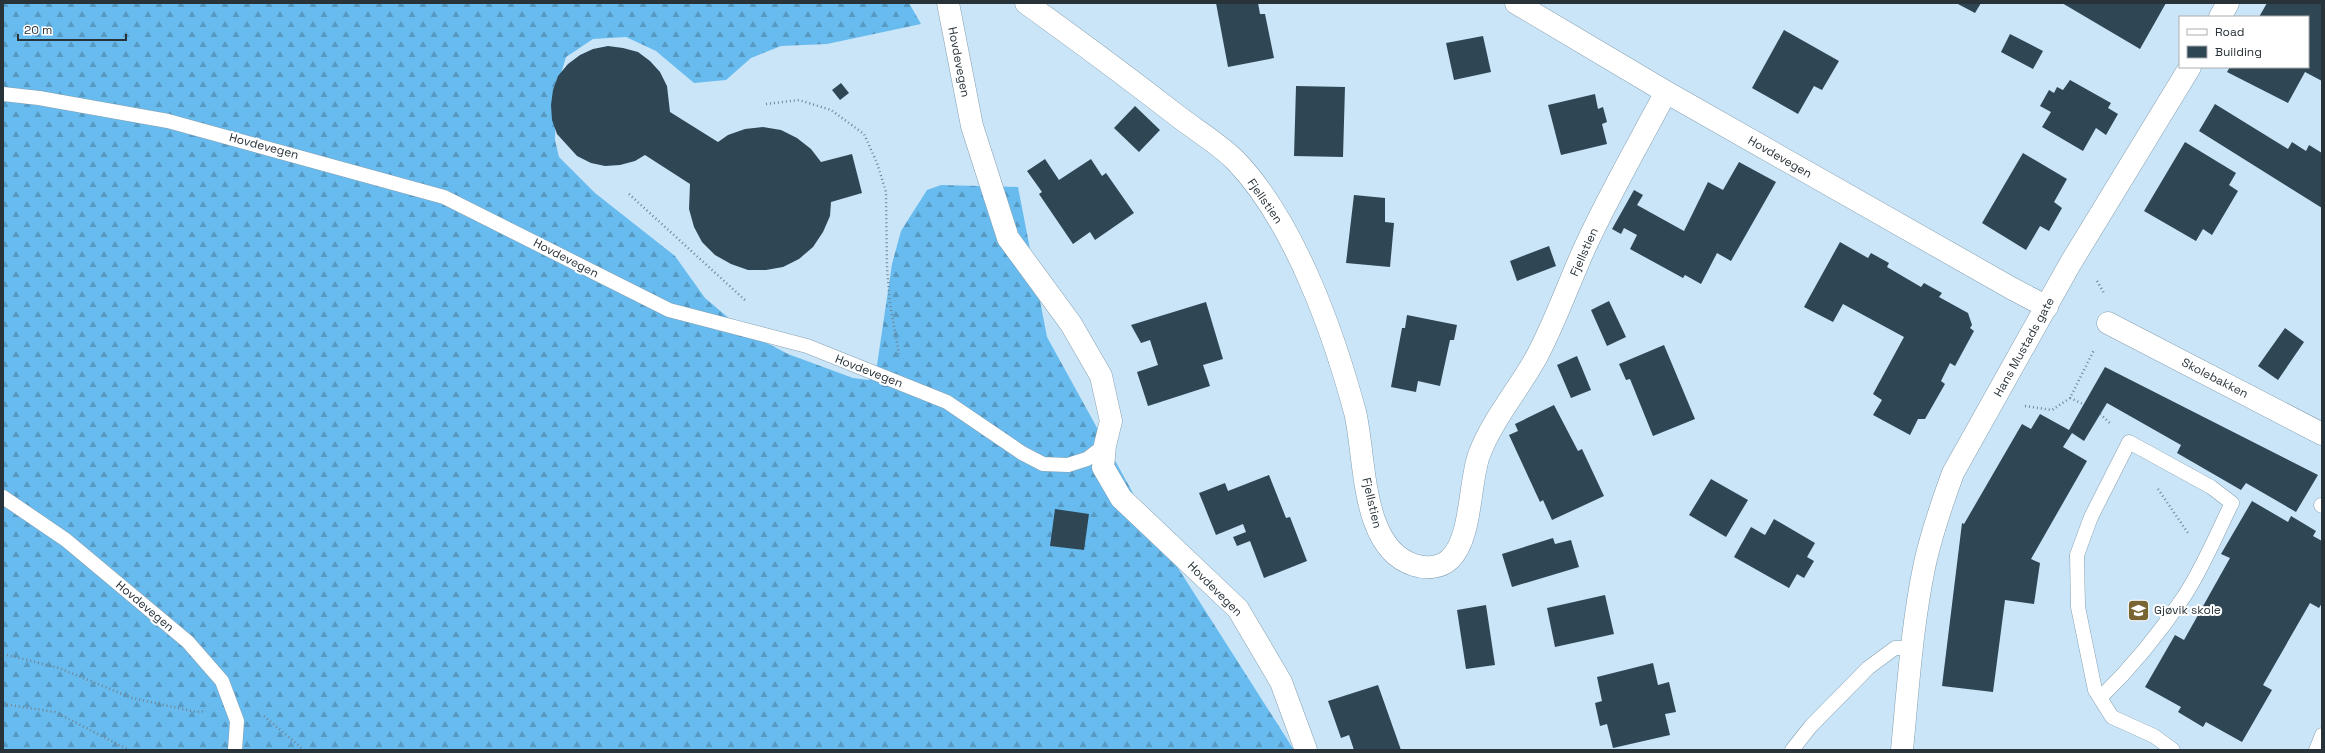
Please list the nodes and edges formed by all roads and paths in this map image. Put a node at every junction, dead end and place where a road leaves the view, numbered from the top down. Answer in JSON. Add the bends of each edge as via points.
{"nodes":[{"id":1,"x":948,"y":3,"type":"edge"},
{"id":2,"x":1026,"y":3,"type":"edge"},
{"id":3,"x":1516,"y":3,"type":"edge"},
{"id":4,"x":2228,"y":3,"type":"edge"},
{"id":5,"x":2221,"y":16,"type":"edge"},
{"id":6,"x":2189,"y":68,"type":"edge"},
{"id":7,"x":1666,"y":92,"type":"junction"},
{"id":8,"x":3,"y":94,"type":"edge"},
{"id":9,"x":766,"y":104,"type":"dead end"},
{"id":10,"x":629,"y":194,"type":"dead end"},
{"id":11,"x":2097,"y":281,"type":"dead end"},
{"id":12,"x":750,"y":304,"type":"dead end"},
{"id":13,"x":2047,"y":307,"type":"junction"},
{"id":14,"x":2108,"y":323,"type":"junction"},
{"id":15,"x":909,"y":387,"type":"junction"},
{"id":16,"x":1998,"y":393,"type":"junction"},
{"id":17,"x":2070,"y":398,"type":"junction"},
{"id":18,"x":2083,"y":404,"type":"dead end"},
{"id":19,"x":2322,"y":434,"type":"edge"},
{"id":20,"x":1105,"y":445,"type":"junction"},
{"id":21,"x":2154,"y":484,"type":"dead end"},
{"id":22,"x":3,"y":497,"type":"edge"},
{"id":23,"x":2207,"y":555,"type":"junction"},
{"id":24,"x":1911,"y":648,"type":"junction"},
{"id":25,"x":3,"y":654,"type":"edge"},
{"id":26,"x":2100,"y":698,"type":"junction"},
{"id":27,"x":3,"y":704,"type":"edge"},
{"id":28,"x":232,"y":708,"type":"junction"},
{"id":29,"x":2322,"y":735,"type":"edge"},
{"id":30,"x":129,"y":750,"type":"edge"},
{"id":31,"x":236,"y":750,"type":"edge"},
{"id":32,"x":1306,"y":750,"type":"edge"},
{"id":33,"x":1792,"y":750,"type":"edge"},
{"id":34,"x":1902,"y":750,"type":"edge"},
{"id":35,"x":2173,"y":750,"type":"edge"},
{"id":36,"x":2316,"y":750,"type":"edge"}],
"edges":[{"from":1,"to":20,"type":"street","name":"Hovdevegen","via":[[972,126],[1008,238],[1071,324],[1101,376],[1111,421]]},
{"from":2,"to":7,"type":"street","name":"Fjellstien","via":[[1234,159],[1270,204],[1296,250],[1335,346],[1356,415],[1371,509],[1379,535],[1394,553],[1414,565],[1433,567],[1450,560],[1459,545],[1468,518],[1478,456],[1536,357],[1587,244]]},
{"from":3,"to":7,"type":"street","name":"Hovdevegen"},
{"from":4,"to":5,"type":"street"},
{"from":6,"to":13,"type":"street","name":"Hans Mustads gate","via":[[2070,264]]},
{"from":7,"to":13,"type":"street","name":"Hovdevegen"},
{"from":8,"to":15,"type":"lane","name":"Hovdevegen","via":[[168,121],[444,197],[669,310],[807,346]]},
{"from":9,"to":15,"type":"path","via":[[799,100],[831,110],[864,134],[878,164],[886,192],[890,304],[898,351]]},
{"from":10,"to":12,"type":"path","via":[[662,222],[728,287]]},
{"from":11,"to":14,"type":"path","via":[[2111,304]]},
{"from":13,"to":16,"type":"street","name":"Hans Mustads gate"},
{"from":14,"to":17,"type":"path"},
{"from":14,"to":19,"type":"street","name":"Skolebakken"},
{"from":15,"to":20,"type":"lane","name":"Hovdevegen","via":[[946,402],[1022,453],[1043,464],[1068,465],[1087,459]]},
{"from":16,"to":17,"type":"path","via":[[2025,406],[2052,410]]},
{"from":16,"to":24,"type":"street","name":"Hans Mustads gate","via":[[1953,473],[1939,509],[1925,563]]},
{"from":17,"to":18,"type":"path"},
{"from":20,"to":32,"type":"street","name":"Hovdevegen","via":[[1104,467],[1121,498],[1238,609],[1280,682]]},
{"from":21,"to":23,"type":"path","via":[[2195,546]]},
{"from":22,"to":28,"type":"lane","name":"Hovdevegen","via":[[66,540],[188,642],[222,681]]},
{"from":23,"to":26,"type":"lane","via":[[2166,622],[2130,669]]},
{"from":23,"to":26,"type":"lane","via":[[2232,503],[2211,486],[2129,442],[2091,517],[2077,555],[2078,607],[2095,690]]},
{"from":24,"to":33,"type":"lane","via":[[1894,648],[1868,668],[1811,726]]},
{"from":24,"to":34,"type":"street","name":"Hans Mustads gate"},
{"from":25,"to":28,"type":"path","via":[[59,668],[132,698],[196,712]]},
{"from":26,"to":35,"type":"lane","via":[[2112,717],[2154,736]]},
{"from":27,"to":30,"type":"path","via":[[55,712]]},
{"from":28,"to":31,"type":"lane","name":"Hovdevegen","via":[[237,721]]},
{"from":29,"to":36,"type":"lane"}]}
